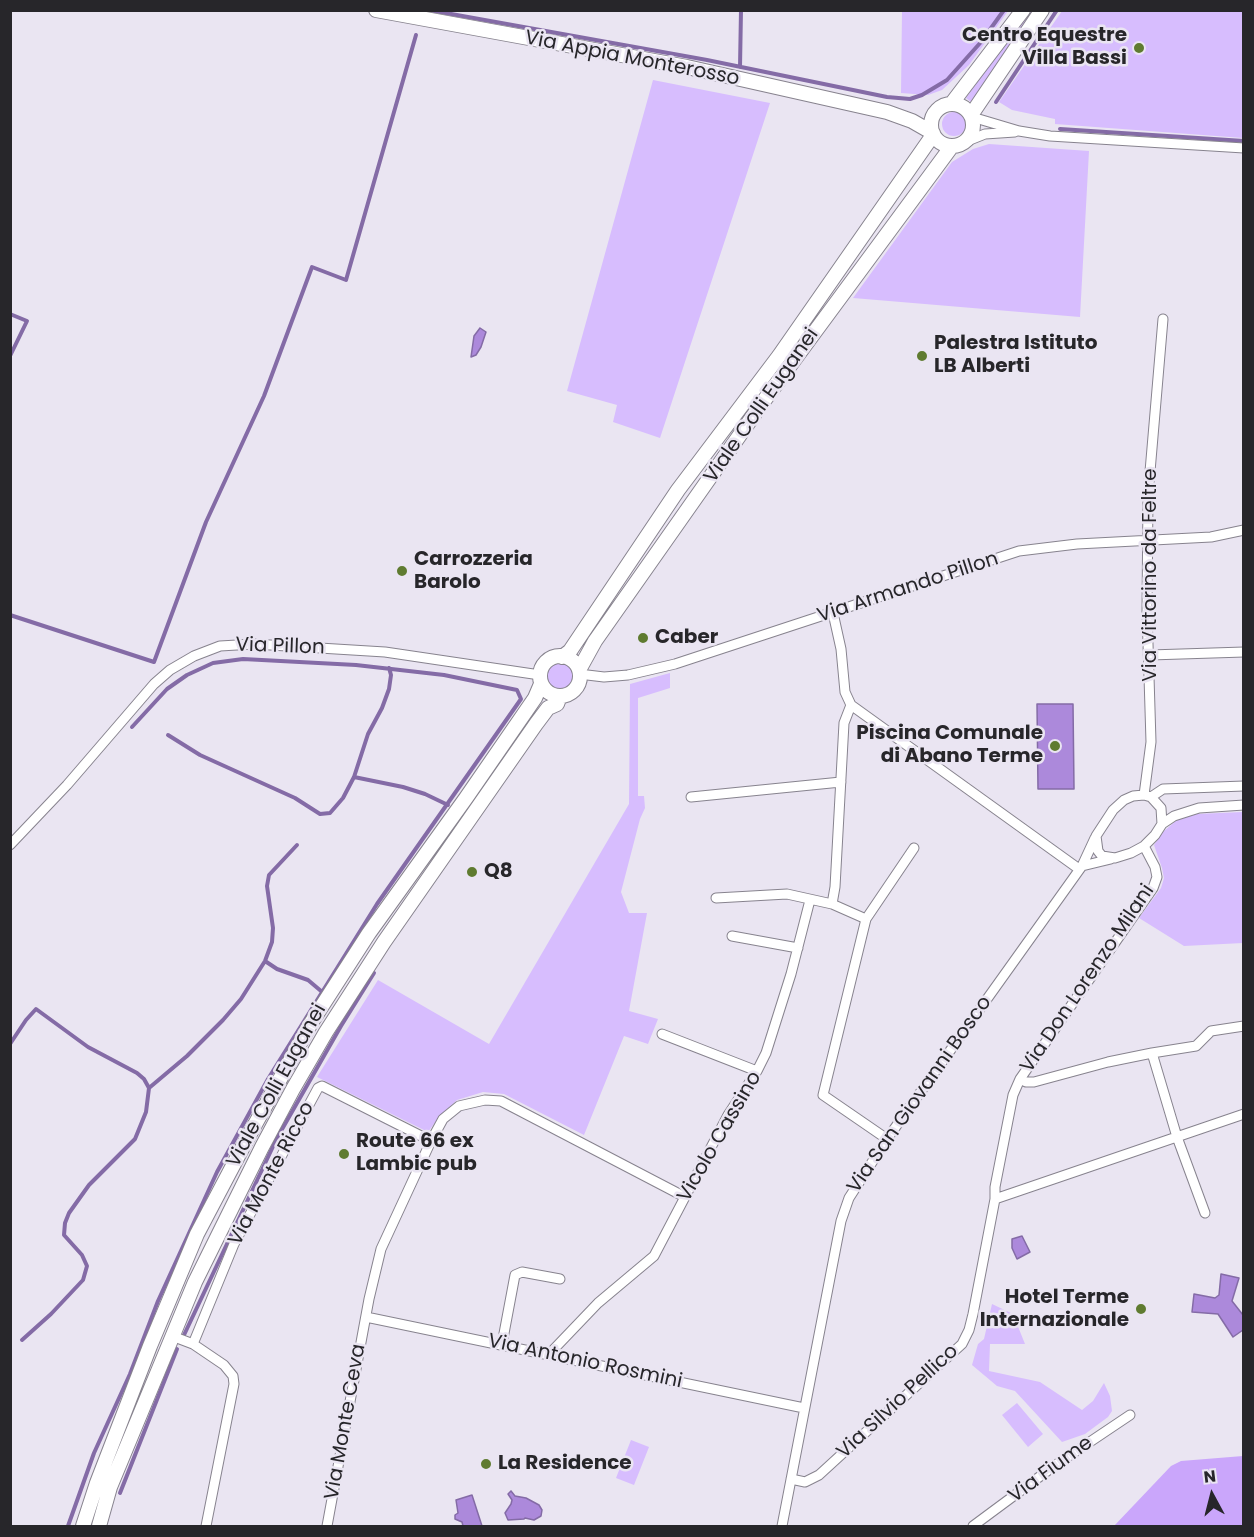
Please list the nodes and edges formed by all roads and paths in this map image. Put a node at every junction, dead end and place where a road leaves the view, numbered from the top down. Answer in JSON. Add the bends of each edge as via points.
{"nodes":[{"id":1,"x":376,"y":10,"type":"edge"},
{"id":2,"x":1023,"y":10,"type":"edge"},
{"id":3,"x":1042,"y":10,"type":"edge"},
{"id":4,"x":952,"y":103,"type":"junction"},
{"id":5,"x":936,"y":111,"type":"junction"},
{"id":6,"x":887,"y":112,"type":"junction"},
{"id":7,"x":972,"y":116,"type":"junction"},
{"id":8,"x":1019,"y":131,"type":"junction"},
{"id":9,"x":933,"y":134,"type":"junction"},
{"id":10,"x":959,"y":144,"type":"junction"},
{"id":11,"x":1244,"y":148,"type":"edge"},
{"id":12,"x":1163,"y":319,"type":"dead end"},
{"id":13,"x":1244,"y":530,"type":"edge"},
{"id":14,"x":1147,"y":541,"type":"junction"},
{"id":15,"x":833,"y":613,"type":"junction"},
{"id":16,"x":1244,"y":652,"type":"edge"},
{"id":17,"x":1150,"y":655,"type":"junction"},
{"id":18,"x":562,"y":657,"type":"junction"},
{"id":19,"x":579,"y":672,"type":"junction"},
{"id":20,"x":541,"y":679,"type":"junction"},
{"id":21,"x":560,"y":696,"type":"junction"},
{"id":22,"x":851,"y":705,"type":"junction"},
{"id":23,"x":841,"y":783,"type":"junction"},
{"id":24,"x":1244,"y":786,"type":"edge"},
{"id":25,"x":1148,"y":796,"type":"junction"},
{"id":26,"x":691,"y":797,"type":"dead end"},
{"id":27,"x":1244,"y":805,"type":"edge"},
{"id":28,"x":1162,"y":824,"type":"junction"},
{"id":29,"x":1096,"y":836,"type":"junction"},
{"id":30,"x":10,"y":846,"type":"edge"},
{"id":31,"x":1144,"y":846,"type":"junction"},
{"id":32,"x":914,"y":848,"type":"dead end"},
{"id":33,"x":1115,"y":858,"type":"junction"},
{"id":34,"x":1081,"y":868,"type":"junction"},
{"id":35,"x":716,"y":898,"type":"dead end"},
{"id":36,"x":810,"y":900,"type":"junction"},
{"id":37,"x":832,"y":904,"type":"junction"},
{"id":38,"x":866,"y":919,"type":"junction"},
{"id":39,"x":732,"y":936,"type":"dead end"},
{"id":40,"x":798,"y":948,"type":"junction"},
{"id":41,"x":1244,"y":1026,"type":"edge"},
{"id":42,"x":662,"y":1034,"type":"dead end"},
{"id":43,"x":1152,"y":1053,"type":"junction"},
{"id":44,"x":757,"y":1071,"type":"junction"},
{"id":45,"x":1020,"y":1079,"type":"junction"},
{"id":46,"x":1244,"y":1114,"type":"edge"},
{"id":47,"x":1177,"y":1137,"type":"junction"},
{"id":48,"x":887,"y":1139,"type":"junction"},
{"id":49,"x":431,"y":1140,"type":"junction"},
{"id":50,"x":685,"y":1197,"type":"junction"},
{"id":51,"x":995,"y":1199,"type":"junction"},
{"id":52,"x":1205,"y":1213,"type":"dead end"},
{"id":53,"x":560,"y":1280,"type":"dead end"},
{"id":54,"x":366,"y":1317,"type":"junction"},
{"id":55,"x":172,"y":1336,"type":"junction"},
{"id":56,"x":193,"y":1344,"type":"junction"},
{"id":57,"x":502,"y":1344,"type":"junction"},
{"id":58,"x":552,"y":1354,"type":"junction"},
{"id":59,"x":804,"y":1408,"type":"junction"},
{"id":60,"x":1130,"y":1415,"type":"dead end"},
{"id":61,"x":790,"y":1479,"type":"junction"},
{"id":62,"x":83,"y":1527,"type":"edge"},
{"id":63,"x":99,"y":1527,"type":"edge"},
{"id":64,"x":206,"y":1527,"type":"edge"},
{"id":65,"x":327,"y":1527,"type":"edge"},
{"id":66,"x":782,"y":1527,"type":"edge"},
{"id":67,"x":974,"y":1527,"type":"edge"}],
"edges":[{"from":1,"to":6,"type":"main road","name":"Via Appia Monterosso","via":[[687,67]]},
{"from":2,"to":4,"type":"main road"},
{"from":3,"to":7,"type":"main road","name":"Viale Colli Euganei"},
{"from":4,"to":5,"type":"main road"},
{"from":4,"to":7,"type":"main road","via":[[963,106]]},
{"from":5,"to":6,"type":"main road","name":"Via Appia Monterosso"},
{"from":5,"to":9,"type":"main road","name":"Viale Colli Euganei","via":[[931,121]]},
{"from":6,"to":9,"type":"main road","name":"Via Appia Monterosso"},
{"from":7,"to":8,"type":"street"},
{"from":7,"to":10,"type":"main road","name":"Viale Colli Euganei","via":[[973,130]]},
{"from":8,"to":10,"type":"street","via":[[986,135]]},
{"from":8,"to":11,"type":"street"},
{"from":9,"to":10,"type":"main road","via":[[941,143]]},
{"from":9,"to":18,"type":"main road","name":"Viale Colli Euganei","via":[[772,365],[678,490],[570,651]]},
{"from":10,"to":19,"type":"main road","name":"Viale Colli Euganei","via":[[763,402],[595,641]]},
{"from":12,"to":14,"type":"street","name":"Via Vittorino da Feltre"},
{"from":13,"to":14,"type":"street","name":"Via Armando Pillon","via":[[1211,537]]},
{"from":14,"to":15,"type":"street","name":"Via Armando Pillon","via":[[1019,551]]},
{"from":14,"to":17,"type":"street","name":"Via Vittorino da Feltre"},
{"from":15,"to":19,"type":"street","name":"Via Armando Pillon","via":[[647,672],[604,677]]},
{"from":15,"to":22,"type":"street","via":[[845,692]]},
{"from":16,"to":17,"type":"street"},
{"from":17,"to":25,"type":"street","name":"Via Vittorino da Feltre"},
{"from":18,"to":19,"type":"main road","via":[[572,661]]},
{"from":18,"to":20,"type":"main road","name":"Viale Colli Euganei","via":[[549,659],[541,669]]},
{"from":19,"to":21,"type":"main road","name":"Viale Colli Euganei","via":[[577,687]]},
{"from":20,"to":21,"type":"main road","via":[[549,693]]},
{"from":20,"to":30,"type":"street","name":"Via Pillon","via":[[488,666],[385,652],[254,644],[220,646],[170,670],[154,684]]},
{"from":20,"to":62,"type":"main road","name":"Viale Colli Euganei","via":[[535,698],[317,1013],[247,1139],[192,1245],[100,1473]]},
{"from":21,"to":55,"type":"main road","name":"Viale Colli Euganei","via":[[536,724],[384,942],[326,1032],[262,1147]]},
{"from":22,"to":23,"type":"street","via":[[844,723]]},
{"from":22,"to":34,"type":"street"},
{"from":23,"to":26,"type":"street"},
{"from":23,"to":37,"type":"street"},
{"from":24,"to":25,"type":"street","name":"Via San Giovanni Bosco","via":[[1163,789]]},
{"from":25,"to":28,"type":"street","via":[[1161,808]]},
{"from":25,"to":29,"type":"street","name":"Via San Giovanni Bosco","via":[[1124,800]]},
{"from":27,"to":28,"type":"street","via":[[1199,808]]},
{"from":28,"to":31,"type":"street"},
{"from":29,"to":33,"type":"street","via":[[1102,856]]},
{"from":29,"to":34,"type":"street","name":"Via San Giovanni Bosco"},
{"from":31,"to":33,"type":"street"},
{"from":31,"to":45,"type":"street","name":"Via Don Lorenzo Milani","via":[[1157,877],[1154,888]]},
{"from":32,"to":38,"type":"street"},
{"from":33,"to":34,"type":"street"},
{"from":34,"to":48,"type":"street","name":"Via San Giovanni Bosco"},
{"from":35,"to":36,"type":"street","via":[[787,894]]},
{"from":36,"to":37,"type":"street"},
{"from":36,"to":40,"type":"street","name":"Vicolo Cassino"},
{"from":37,"to":38,"type":"street"},
{"from":38,"to":48,"type":"street","via":[[824,1095]]},
{"from":39,"to":40,"type":"street"},
{"from":40,"to":44,"type":"street","name":"Vicolo Cassino","via":[[773,1036]]},
{"from":41,"to":43,"type":"street","name":"Via Don Lorenzo Milani","via":[[1211,1031],[1196,1046]]},
{"from":42,"to":44,"type":"street"},
{"from":43,"to":45,"type":"street","name":"Via Don Lorenzo Milani","via":[[1034,1082]]},
{"from":43,"to":47,"type":"street"},
{"from":44,"to":50,"type":"street","name":"Vicolo Cassino","via":[[728,1115]]},
{"from":45,"to":51,"type":"street","name":"Via Don Lorenzo Milani","via":[[1008,1116]]},
{"from":46,"to":47,"type":"street"},
{"from":47,"to":51,"type":"street"},
{"from":47,"to":52,"type":"street"},
{"from":48,"to":59,"type":"street","name":"Via San Giovanni Bosco","via":[[849,1198],[841,1221]]},
{"from":49,"to":50,"type":"street","name":"Via Monte Ceva","via":[[443,1119],[459,1106],[501,1101]]},
{"from":49,"to":54,"type":"street","name":"Via Monte Ceva","via":[[381,1249]]},
{"from":49,"to":56,"type":"street","name":"Via Monte Ricco","via":[[322,1086],[318,1088],[234,1244]]},
{"from":50,"to":58,"type":"street","name":"Vicolo Cassino","via":[[654,1256],[598,1303]]},
{"from":51,"to":61,"type":"street","name":"Via Silvio Pellico","via":[[973,1314],[962,1344],[819,1475],[805,1482]]},
{"from":53,"to":57,"type":"street","via":[[522,1272],[515,1275]]},
{"from":54,"to":57,"type":"street","name":"Via Antonio Rosmini"},
{"from":54,"to":65,"type":"street","name":"Via Monte Ceva"},
{"from":55,"to":56,"type":"street"},
{"from":55,"to":63,"type":"main road","name":"Viale Colli Euganei","via":[[110,1487]]},
{"from":56,"to":64,"type":"street","via":[[224,1365],[234,1384]]},
{"from":57,"to":58,"type":"street","name":"Via Antonio Rosmini"},
{"from":58,"to":59,"type":"street","name":"Via Antonio Rosmini"},
{"from":59,"to":61,"type":"street","name":"Via San Giovanni Bosco"},
{"from":60,"to":67,"type":"street","name":"Via Fiume"},
{"from":61,"to":66,"type":"street","name":"Via San Giovanni Bosco"}]}
